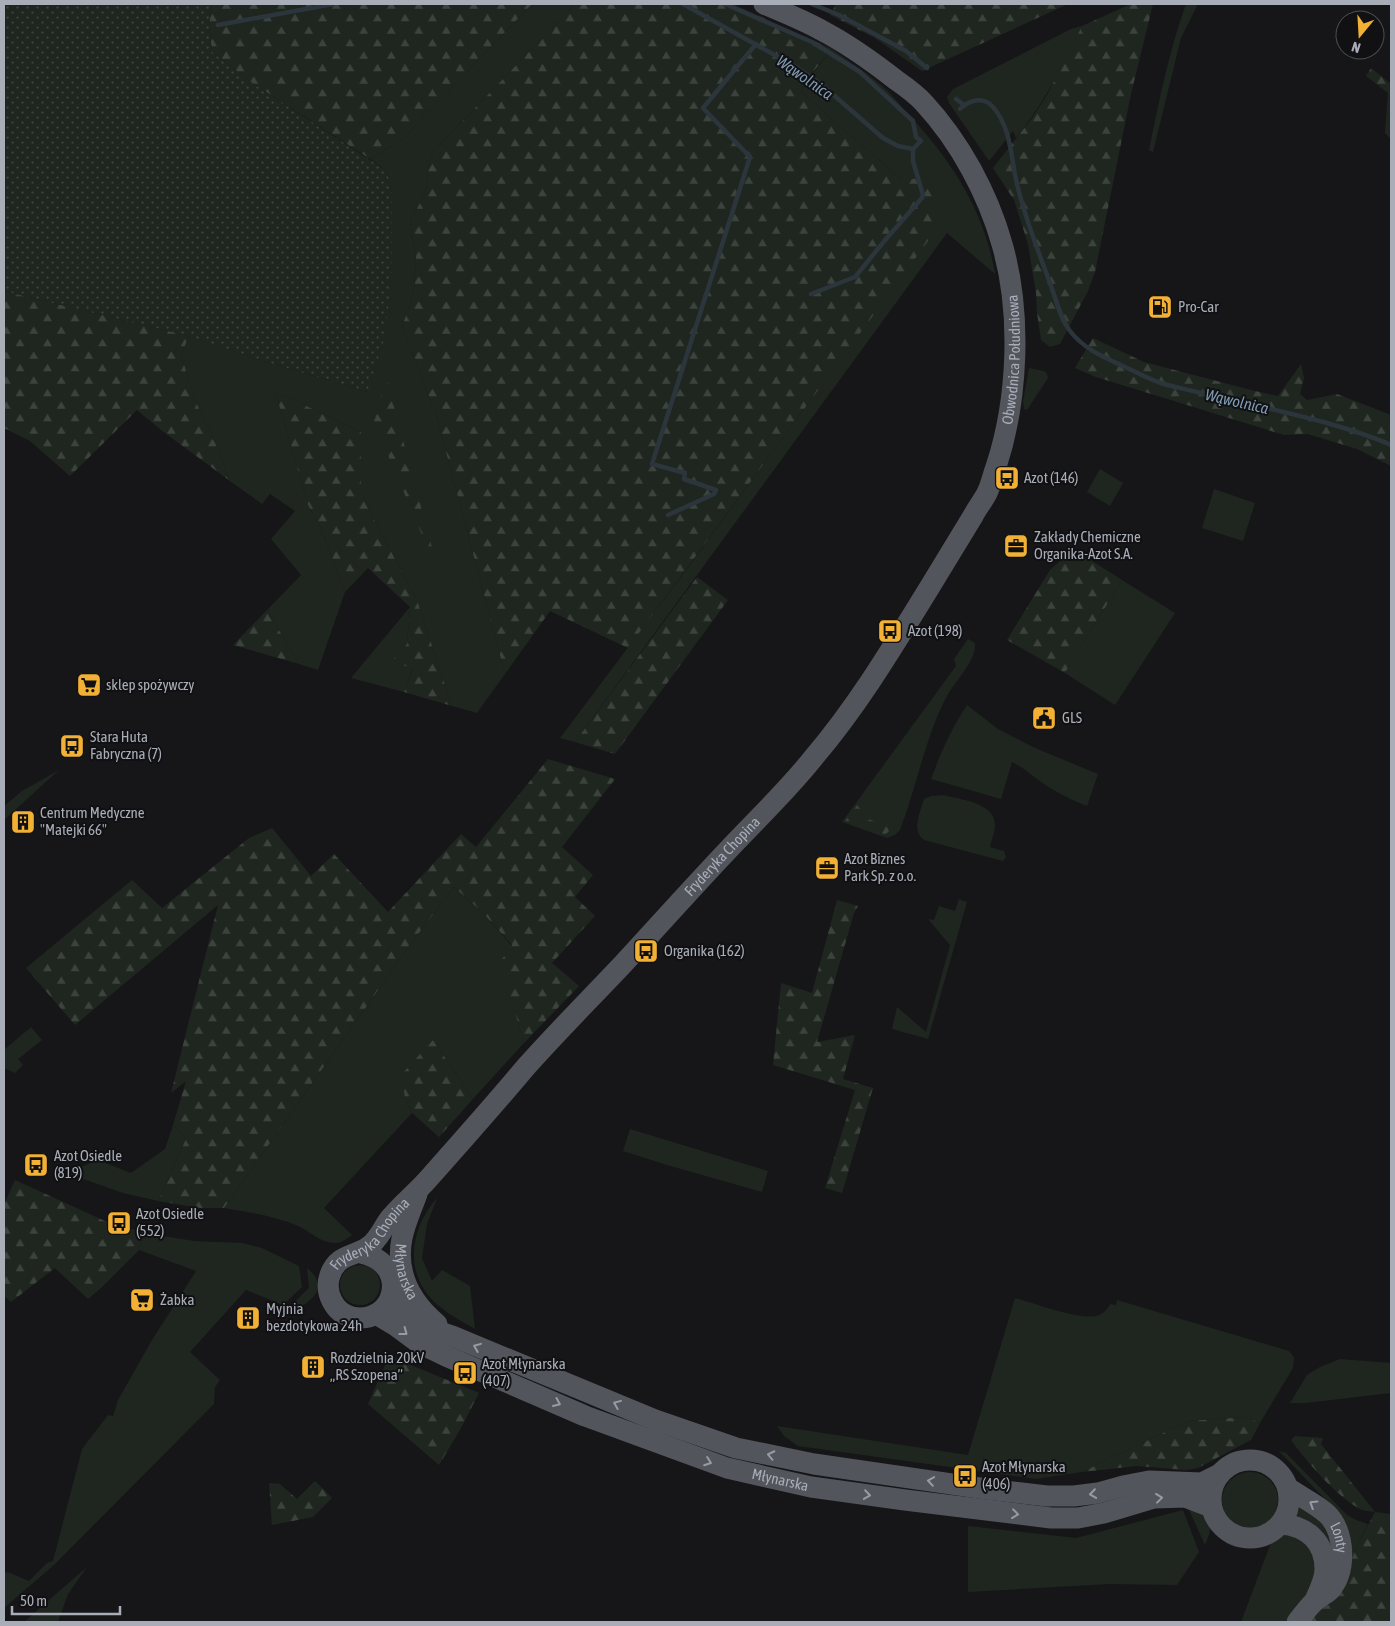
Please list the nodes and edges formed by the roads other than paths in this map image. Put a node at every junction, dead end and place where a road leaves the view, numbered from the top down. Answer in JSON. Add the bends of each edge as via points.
{"nodes":[{"id":1,"x":764,"y":4,"type":"edge"},
{"id":2,"x":987,"y":493,"type":"joint"},
{"id":3,"x":418,"y":1191,"type":"junction"},
{"id":4,"x":361,"y":1253,"type":"junction"},
{"id":5,"x":383,"y":1262,"type":"junction"},
{"id":6,"x":391,"y":1297,"type":"junction"},
{"id":7,"x":376,"y":1314,"type":"junction"},
{"id":8,"x":452,"y":1336,"type":"junction"},
{"id":9,"x":1220,"y":1474,"type":"junction"},
{"id":10,"x":1288,"y":1488,"type":"junction"},
{"id":11,"x":1211,"y":1507,"type":"junction"},
{"id":12,"x":1281,"y":1524,"type":"junction"},
{"id":13,"x":1315,"y":1601,"type":"junction"},
{"id":14,"x":1298,"y":1622,"type":"edge"}],
"edges":[{"from":1,"to":2,"type":"main road","name":"Obwodnica Południowa","via":[[821,30],[876,64],[921,100],[964,158],[997,225],[1012,292],[1013,376],[1008,423]]},
{"from":2,"to":3,"type":"main road","name":"Fryderyka Chopina","via":[[859,700],[818,753],[791,786],[537,1055]]},
{"from":3,"to":4,"type":"main road","name":"Fryderyka Chopina","via":[[389,1218],[375,1243]]},
{"from":3,"to":5,"type":"main road","name":"Fryderyka Chopina","via":[[395,1232]]},
{"from":3,"to":8,"type":"main road","name":"Młynarska","via":[[402,1239],[404,1278],[415,1303]]},
{"from":4,"to":5,"type":"main road","name":"Młynarska"},
{"from":4,"to":7,"type":"main road","name":"Fryderyka Chopina","via":[[348,1255],[332,1269],[328,1280],[330,1299],[344,1314],[360,1318]]},
{"from":5,"to":6,"type":"main road","name":"Młynarska","via":[[392,1278]]},
{"from":6,"to":7,"type":"main road","name":"Młynarska"},
{"from":6,"to":8,"type":"main road","name":"Młynarska","via":[[405,1315],[424,1327]]},
{"from":7,"to":11,"type":"main road","name":"Młynarska","one_way":true,"via":[[419,1343],[446,1356],[585,1416],[728,1468],[811,1487],[1051,1518],[1078,1518],[1104,1513],[1154,1498],[1185,1497]]},
{"from":9,"to":8,"type":"main road","name":"Młynarska","one_way":true,"via":[[1202,1484],[1149,1481],[1098,1493],[1047,1496],[814,1464],[736,1448],[677,1428]]},
{"from":9,"to":10,"type":"main road","via":[[1232,1464],[1260,1461],[1279,1472]]},
{"from":9,"to":11,"type":"main road","via":[[1211,1494]]},
{"from":10,"to":12,"type":"main road","via":[[1290,1500]]},
{"from":13,"to":10,"type":"main road","name":"Lonty","one_way":true,"via":[[1330,1590],[1338,1577],[1342,1562],[1340,1541],[1328,1514]]},
{"from":11,"to":12,"type":"main road","via":[[1226,1530],[1242,1538],[1270,1533]]},
{"from":12,"to":13,"type":"main road","name":"Lonty","via":[[1292,1524],[1305,1530],[1319,1545],[1325,1570]]},
{"from":13,"to":14,"type":"main road","name":"Lonty"}]}
